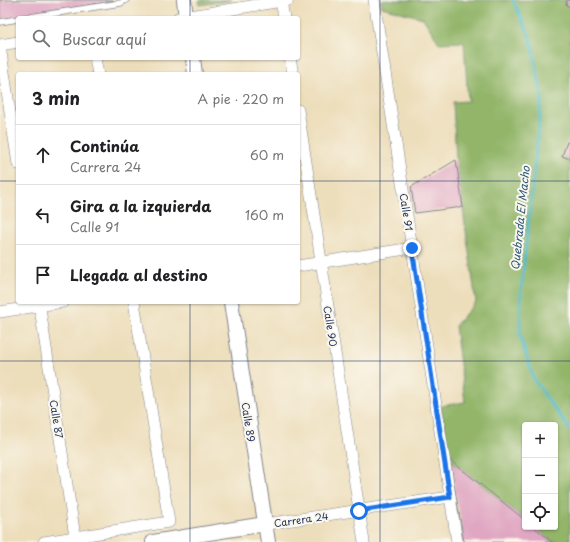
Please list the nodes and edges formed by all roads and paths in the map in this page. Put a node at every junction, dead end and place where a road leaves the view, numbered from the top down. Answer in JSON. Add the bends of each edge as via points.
{"nodes":[{"id":1,"x":126,"y":0,"type":"edge"},
{"id":2,"x":184,"y":0,"type":"edge"},
{"id":3,"x":285,"y":0,"type":"edge"},
{"id":4,"x":374,"y":0,"type":"edge"},
{"id":5,"x":37,"y":16,"type":"edge"},
{"id":6,"x":183,"y":16,"type":"edge"},
{"id":7,"x":194,"y":16,"type":"edge"},
{"id":8,"x":284,"y":16,"type":"edge"},
{"id":9,"x":16,"y":19,"type":"edge"},
{"id":10,"x":0,"y":22,"type":"edge"},
{"id":11,"x":16,"y":42,"type":"edge"},
{"id":12,"x":0,"y":46,"type":"edge"},
{"id":13,"x":95,"y":60,"type":"edge"},
{"id":14,"x":193,"y":60,"type":"edge"},
{"id":15,"x":290,"y":60,"type":"edge"},
{"id":16,"x":98,"y":72,"type":"edge"},
{"id":17,"x":195,"y":72,"type":"edge"},
{"id":18,"x":292,"y":72,"type":"edge"},
{"id":19,"x":300,"y":123,"type":"edge"},
{"id":20,"x":16,"y":151,"type":"edge"},
{"id":21,"x":412,"y":248,"type":"junction"},
{"id":22,"x":321,"y":262,"type":"junction"},
{"id":23,"x":300,"y":266,"type":"edge"},
{"id":24,"x":39,"y":304,"type":"edge"},
{"id":25,"x":134,"y":304,"type":"edge"},
{"id":26,"x":230,"y":304,"type":"edge"},
{"id":27,"x":0,"y":312,"type":"edge"},
{"id":28,"x":450,"y":497,"type":"junction"},
{"id":29,"x":359,"y":511,"type":"junction"},
{"id":30,"x":265,"y":524,"type":"junction"},
{"id":31,"x":75,"y":537,"type":"junction"},
{"id":32,"x":44,"y":542,"type":"edge"},
{"id":33,"x":153,"y":542,"type":"edge"},
{"id":34,"x":268,"y":542,"type":"edge"},
{"id":35,"x":364,"y":542,"type":"edge"},
{"id":36,"x":457,"y":542,"type":"edge"}],
"edges":[{"from":1,"to":5,"type":"lane","via":[[121,3]]},
{"from":2,"to":6,"type":"street"},
{"from":3,"to":7,"type":"street"},
{"from":3,"to":8,"type":"street"},
{"from":4,"to":21,"type":"street","name":"Calle 91"},
{"from":9,"to":10,"type":"lane"},
{"from":11,"to":12,"type":"street"},
{"from":12,"to":20,"type":"street"},
{"from":13,"to":16,"type":"street"},
{"from":14,"to":17,"type":"street"},
{"from":15,"to":18,"type":"street"},
{"from":19,"to":22,"type":"street","name":"Calle 90"},
{"from":21,"to":22,"type":"street"},
{"from":21,"to":28,"type":"street","name":"Calle 91"},
{"from":22,"to":23,"type":"street"},
{"from":22,"to":29,"type":"street","name":"Calle 90"},
{"from":24,"to":27,"type":"street"},
{"from":24,"to":31,"type":"street","name":"Calle 87"},
{"from":25,"to":31,"type":"street","via":[[169,522]]},
{"from":26,"to":30,"type":"street","name":"Calle 89"},
{"from":28,"to":29,"type":"street","name":"Carrera 24"},
{"from":28,"to":36,"type":"street","name":"Calle 91"},
{"from":29,"to":30,"type":"street","name":"Carrera 24"},
{"from":29,"to":35,"type":"street","name":"Calle 90"},
{"from":30,"to":33,"type":"street","name":"Carrera 24"},
{"from":30,"to":34,"type":"street","name":"Calle 89"},
{"from":31,"to":32,"type":"street"}]}
